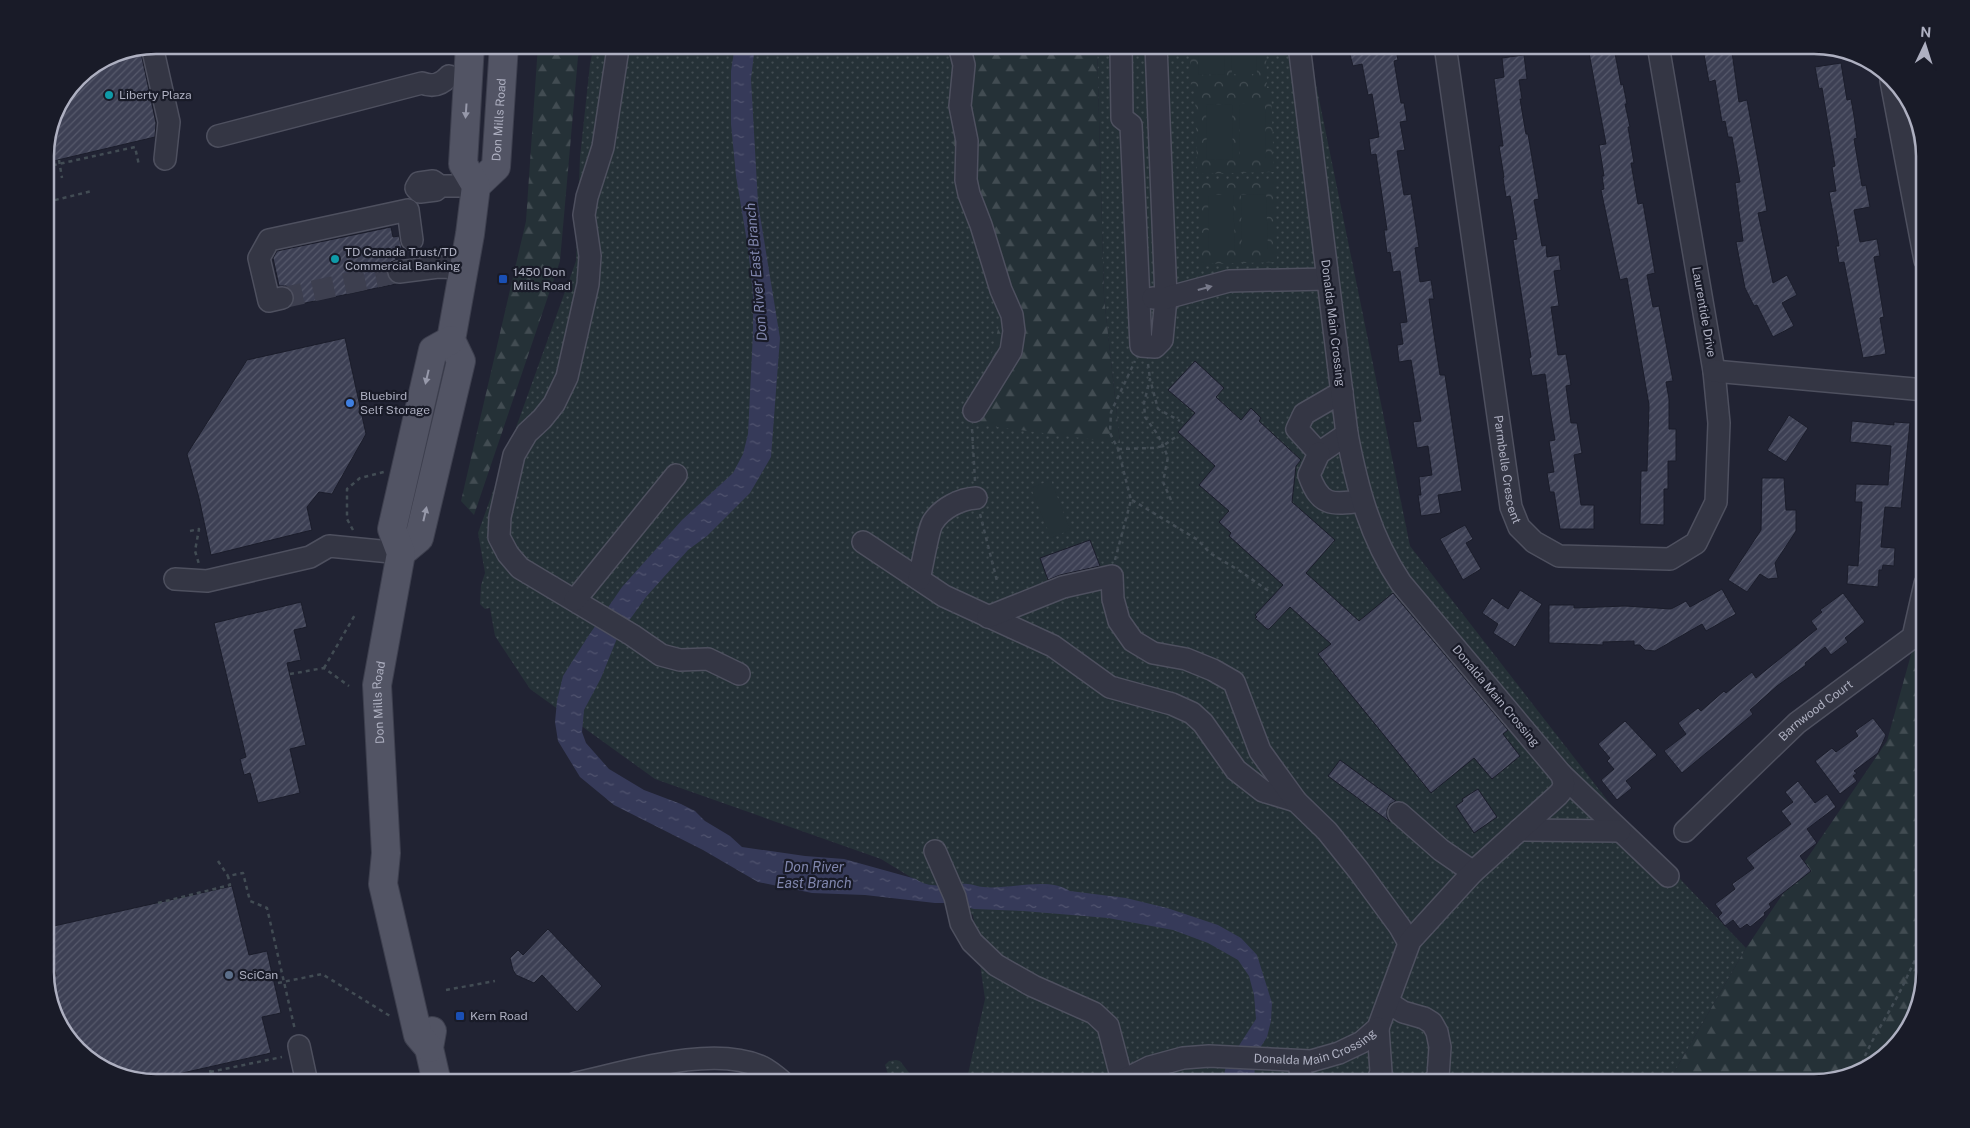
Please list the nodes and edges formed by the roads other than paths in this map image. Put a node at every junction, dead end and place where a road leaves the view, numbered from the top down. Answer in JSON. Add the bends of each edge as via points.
{"nodes":[{"id":1,"x":154,"y":54,"type":"edge"},
{"id":2,"x":467,"y":54,"type":"edge"},
{"id":3,"x":503,"y":54,"type":"edge"},
{"id":4,"x":962,"y":54,"type":"edge"},
{"id":5,"x":1121,"y":54,"type":"edge"},
{"id":6,"x":1156,"y":54,"type":"edge"},
{"id":7,"x":1299,"y":54,"type":"edge"},
{"id":8,"x":1446,"y":54,"type":"edge"},
{"id":9,"x":1660,"y":54,"type":"edge"},
{"id":10,"x":617,"y":55,"type":"dead end"},
{"id":11,"x":458,"y":76,"type":"junction"},
{"id":12,"x":501,"y":77,"type":"junction"},
{"id":13,"x":1893,"y":92,"type":"edge"},
{"id":14,"x":218,"y":136,"type":"dead end"},
{"id":15,"x":165,"y":158,"type":"dead end"},
{"id":16,"x":440,"y":186,"type":"dead end"},
{"id":17,"x":476,"y":186,"type":"junction"},
{"id":18,"x":1916,"y":213,"type":"edge"},
{"id":19,"x":412,"y":240,"type":"dead end"},
{"id":20,"x":464,"y":268,"type":"junction"},
{"id":21,"x":398,"y":272,"type":"tunnel mouth"},
{"id":22,"x":1327,"y":278,"type":"junction"},
{"id":23,"x":282,"y":298,"type":"tunnel mouth"},
{"id":24,"x":1140,"y":298,"type":"junction"},
{"id":25,"x":1166,"y":298,"type":"junction"},
{"id":26,"x":1714,"y":371,"type":"junction"},
{"id":27,"x":1916,"y":389,"type":"edge"},
{"id":28,"x":1342,"y":392,"type":"junction"},
{"id":29,"x":974,"y":411,"type":"dead end"},
{"id":30,"x":1347,"y":434,"type":"junction"},
{"id":31,"x":1319,"y":453,"type":"junction"},
{"id":32,"x":676,"y":475,"type":"dead end"},
{"id":33,"x":976,"y":498,"type":"dead end"},
{"id":34,"x":1362,"y":501,"type":"junction"},
{"id":35,"x":863,"y":542,"type":"dead end"},
{"id":36,"x":401,"y":553,"type":"junction"},
{"id":37,"x":175,"y":579,"type":"dead end"},
{"id":38,"x":919,"y":580,"type":"junction"},
{"id":39,"x":574,"y":600,"type":"junction"},
{"id":40,"x":988,"y":617,"type":"junction"},
{"id":41,"x":1916,"y":624,"type":"edge"},
{"id":42,"x":739,"y":674,"type":"dead end"},
{"id":43,"x":1561,"y":774,"type":"junction"},
{"id":44,"x":1296,"y":801,"type":"junction"},
{"id":45,"x":1399,"y":813,"type":"dead end"},
{"id":46,"x":1519,"y":830,"type":"junction"},
{"id":47,"x":1620,"y":831,"type":"junction"},
{"id":48,"x":1685,"y":831,"type":"dead end"},
{"id":49,"x":1441,"y":850,"type":"junction"},
{"id":50,"x":937,"y":855,"type":"dead end"},
{"id":51,"x":1473,"y":872,"type":"junction"},
{"id":52,"x":1668,"y":876,"type":"dead end"},
{"id":53,"x":1457,"y":890,"type":"junction"},
{"id":54,"x":1408,"y":944,"type":"junction"},
{"id":55,"x":1389,"y":1003,"type":"junction"},
{"id":56,"x":1378,"y":1028,"type":"junction"},
{"id":57,"x":1354,"y":1047,"type":"junction"},
{"id":58,"x":299,"y":1050,"type":"road end"},
{"id":59,"x":1291,"y":1061,"type":"junction"},
{"id":60,"x":305,"y":1074,"type":"edge"},
{"id":61,"x":431,"y":1074,"type":"edge"},
{"id":62,"x":619,"y":1074,"type":"edge"},
{"id":63,"x":772,"y":1074,"type":"edge"},
{"id":64,"x":1118,"y":1074,"type":"edge"},
{"id":65,"x":1134,"y":1074,"type":"edge"},
{"id":66,"x":1298,"y":1074,"type":"edge"},
{"id":67,"x":1378,"y":1074,"type":"edge"},
{"id":68,"x":1379,"y":1074,"type":"edge"},
{"id":69,"x":1438,"y":1074,"type":"edge"}],
"edges":[{"from":1,"to":15,"type":"street","via":[[169,122]]},
{"from":2,"to":11,"type":"main road"},
{"from":3,"to":12,"type":"main road","name":"Don Mills Road"},
{"from":4,"to":29,"type":"street","via":[[964,65],[960,106],[967,141],[966,180],[1012,315],[1014,331],[1011,351]]},
{"from":5,"to":24,"type":"street","via":[[1122,118],[1132,125]]},
{"from":6,"to":25,"type":"street"},
{"from":7,"to":22,"type":"street","name":"Donalda Main Crossing"},
{"from":8,"to":26,"type":"street","name":"Parmbelle Crescent","via":[[1511,506],[1519,527],[1534,542],[1559,556],[1670,559],[1696,544],[1716,502],[1719,423]]},
{"from":9,"to":26,"type":"street","name":"Laurentide Drive"},
{"from":10,"to":39,"type":"street","via":[[603,146],[584,215],[590,256],[588,284],[567,377],[554,404],[527,433],[514,455],[500,517],[499,537],[520,568]]},
{"from":11,"to":12,"type":"main road"},
{"from":11,"to":14,"type":"street","via":[[441,73],[426,76],[422,83]]},
{"from":11,"to":17,"type":"main road","one_way":true,"via":[[463,164]]},
{"from":12,"to":17,"type":"main road","name":"Don Mills Road","via":[[496,168]]},
{"from":13,"to":18,"type":"street"},
{"from":16,"to":17,"type":"street"},
{"from":17,"to":20,"type":"main road"},
{"from":19,"to":23,"type":"street","via":[[408,210],[269,240],[259,258],[269,301]]},
{"from":20,"to":21,"type":"street","via":[[438,267]]},
{"from":20,"to":36,"type":"main road","via":[[451,340],[461,361],[419,538]]},
{"from":25,"to":22,"type":"street","one_way":true,"via":[[1229,281]]},
{"from":22,"to":28,"type":"street","name":"Donalda Main Crossing"},
{"from":24,"to":25,"type":"street"},
{"from":24,"to":25,"type":"street","via":[[1141,346],[1155,347],[1162,340]]},
{"from":26,"to":27,"type":"street","name":"Laurentide Drive"},
{"from":28,"to":30,"type":"street","name":"Donalda Main Crossing"},
{"from":28,"to":31,"type":"street","via":[[1304,414],[1297,429]]},
{"from":30,"to":31,"type":"street"},
{"from":30,"to":34,"type":"street","name":"Donalda Main Crossing"},
{"from":31,"to":34,"type":"street","via":[[1309,475],[1315,492],[1340,504]]},
{"from":32,"to":39,"type":"street"},
{"from":33,"to":38,"type":"street","via":[[966,499],[946,509],[932,523]]},
{"from":34,"to":43,"type":"street","name":"Donalda Main Crossing","via":[[1382,552],[1401,583]]},
{"from":35,"to":38,"type":"street"},
{"from":36,"to":37,"type":"street","via":[[329,546],[310,557],[207,581]]},
{"from":36,"to":61,"type":"main road","name":"Don Mills Road","via":[[378,685],[386,853],[383,884],[418,1035],[429,1048]]},
{"from":38,"to":40,"type":"street"},
{"from":39,"to":42,"type":"street","via":[[661,655],[680,660],[708,659]]},
{"from":40,"to":44,"type":"street","via":[[1053,646],[1110,687],[1172,704],[1192,713],[1203,723],[1236,770],[1263,791]]},
{"from":40,"to":44,"type":"street","via":[[1063,587],[1112,576],[1112,600],[1118,621],[1133,641],[1153,653],[1186,659],[1234,682],[1260,751]]},
{"from":41,"to":48,"type":"street","name":"Barnwood Court","via":[[1913,637],[1797,723]]},
{"from":43,"to":46,"type":"street","name":"Donalda Main Crossing","via":[[1564,782],[1561,792]]},
{"from":43,"to":47,"type":"street"},
{"from":44,"to":54,"type":"street","via":[[1327,831],[1400,927]]},
{"from":45,"to":49,"type":"street"},
{"from":46,"to":47,"type":"street"},
{"from":46,"to":51,"type":"street","name":"Donalda Main Crossing"},
{"from":47,"to":52,"type":"street"},
{"from":49,"to":51,"type":"street"},
{"from":49,"to":53,"type":"street"},
{"from":50,"to":64,"type":"street","via":[[955,897],[961,923],[972,942],[996,965],[1033,986],[1094,1013],[1108,1026]]},
{"from":51,"to":53,"type":"street","name":"Donalda Main Crossing"},
{"from":53,"to":54,"type":"street","name":"Donalda Main Crossing"},
{"from":54,"to":55,"type":"street","name":"Donalda Main Crossing"},
{"from":55,"to":56,"type":"street","name":"Donalda Main Crossing"},
{"from":55,"to":69,"type":"street","via":[[1432,1023],[1440,1047]]},
{"from":56,"to":57,"type":"street","name":"Donalda Main Crossing"},
{"from":56,"to":68,"type":"street"},
{"from":57,"to":59,"type":"street","name":"Donalda Main Crossing","via":[[1318,1060]]},
{"from":57,"to":67,"type":"street","via":[[1372,1058]]},
{"from":58,"to":60,"type":"street"},
{"from":59,"to":65,"type":"street","name":"Donalda Main Crossing","via":[[1194,1056],[1164,1062]]},
{"from":59,"to":66,"type":"street"},
{"from":62,"to":63,"type":"street","via":[[712,1058],[748,1062]]}]}
